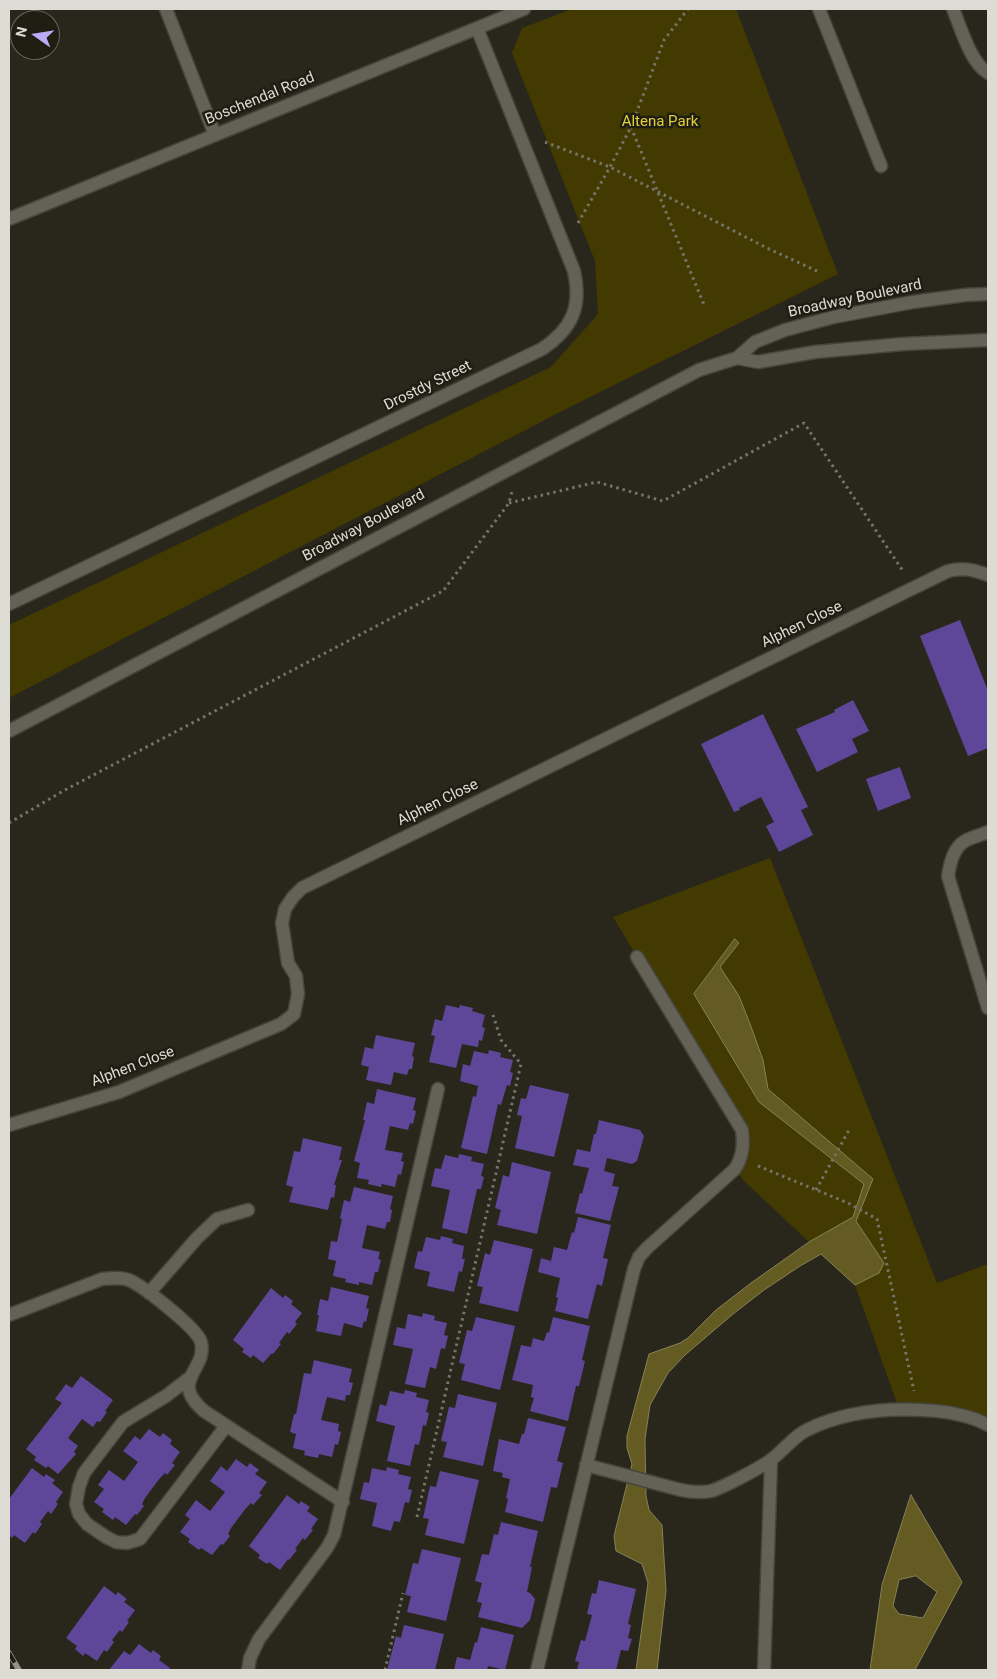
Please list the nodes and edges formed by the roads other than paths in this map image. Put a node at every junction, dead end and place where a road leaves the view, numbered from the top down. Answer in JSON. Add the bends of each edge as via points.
{"nodes":[{"id":1,"x":166,"y":9,"type":"edge"},
{"id":2,"x":524,"y":9,"type":"edge"},
{"id":3,"x":819,"y":9,"type":"edge"},
{"id":4,"x":953,"y":9,"type":"edge"},
{"id":5,"x":477,"y":28,"type":"junction"},
{"id":6,"x":988,"y":73,"type":"edge"},
{"id":7,"x":215,"y":135,"type":"junction"},
{"id":8,"x":881,"y":166,"type":"dead end"},
{"id":9,"x":9,"y":219,"type":"edge"},
{"id":10,"x":988,"y":294,"type":"edge"},
{"id":11,"x":988,"y":340,"type":"edge"},
{"id":12,"x":737,"y":358,"type":"junction"},
{"id":13,"x":988,"y":575,"type":"edge"},
{"id":14,"x":9,"y":604,"type":"edge"},
{"id":15,"x":9,"y":731,"type":"edge"},
{"id":16,"x":988,"y":832,"type":"edge"},
{"id":17,"x":637,"y":957,"type":"dead end"},
{"id":18,"x":988,"y":1008,"type":"edge"},
{"id":19,"x":438,"y":1089,"type":"dead end"},
{"id":20,"x":9,"y":1125,"type":"edge"},
{"id":21,"x":248,"y":1210,"type":"dead end"},
{"id":22,"x":149,"y":1293,"type":"junction"},
{"id":23,"x":9,"y":1315,"type":"edge"},
{"id":24,"x":188,"y":1380,"type":"junction"},
{"id":25,"x":988,"y":1425,"type":"edge"},
{"id":26,"x":226,"y":1426,"type":"junction"},
{"id":27,"x":771,"y":1460,"type":"junction"},
{"id":28,"x":586,"y":1465,"type":"junction"},
{"id":29,"x":343,"y":1502,"type":"junction"},
{"id":30,"x":248,"y":1670,"type":"edge"},
{"id":31,"x":537,"y":1670,"type":"edge"},
{"id":32,"x":764,"y":1670,"type":"edge"}],
"edges":[{"from":1,"to":7,"type":"street"},
{"from":2,"to":5,"type":"street","name":"Boschendal Road"},
{"from":3,"to":8,"type":"street"},
{"from":4,"to":6,"type":"street","via":[[973,57]]},
{"from":5,"to":7,"type":"street","name":"Boschendal Road"},
{"from":5,"to":14,"type":"street","name":"Drostdy Street","via":[[577,285],[574,314],[567,328],[542,349]]},
{"from":7,"to":9,"type":"street","name":"Boschendal Road"},
{"from":10,"to":12,"type":"street","name":"Broadway Boulevard","via":[[913,302],[834,317],[755,342]]},
{"from":11,"to":12,"type":"street","name":"Broadway Boulevard","via":[[815,352],[758,362]]},
{"from":12,"to":15,"type":"street","name":"Broadway Boulevard","via":[[699,370]]},
{"from":13,"to":20,"type":"street","name":"Alphen Close","via":[[969,568],[948,571],[302,888],[285,909],[282,923],[288,963],[296,976],[298,994],[294,1014],[280,1024],[119,1092]]},
{"from":16,"to":18,"type":"street","via":[[964,841],[953,854],[948,876]]},
{"from":17,"to":28,"type":"street","via":[[742,1130],[744,1144],[736,1169],[639,1257]]},
{"from":19,"to":29,"type":"street"},
{"from":21,"to":22,"type":"street","via":[[217,1219]]},
{"from":22,"to":23,"type":"street","via":[[130,1281],[116,1277],[102,1279]]},
{"from":22,"to":24,"type":"street","via":[[198,1335],[201,1353]]},
{"from":24,"to":26,"type":"street","via":[[194,1402]]},
{"from":24,"to":26,"type":"street","via":[[123,1422],[84,1474],[76,1504],[87,1524],[116,1542],[140,1539]]},
{"from":25,"to":27,"type":"street","via":[[963,1415],[940,1411],[899,1409],[842,1416],[805,1430]]},
{"from":26,"to":29,"type":"street"},
{"from":27,"to":28,"type":"street","via":[[711,1491],[697,1492]]},
{"from":27,"to":32,"type":"street"},
{"from":28,"to":31,"type":"street"},
{"from":29,"to":30,"type":"street","via":[[331,1542],[259,1638]]}]}
